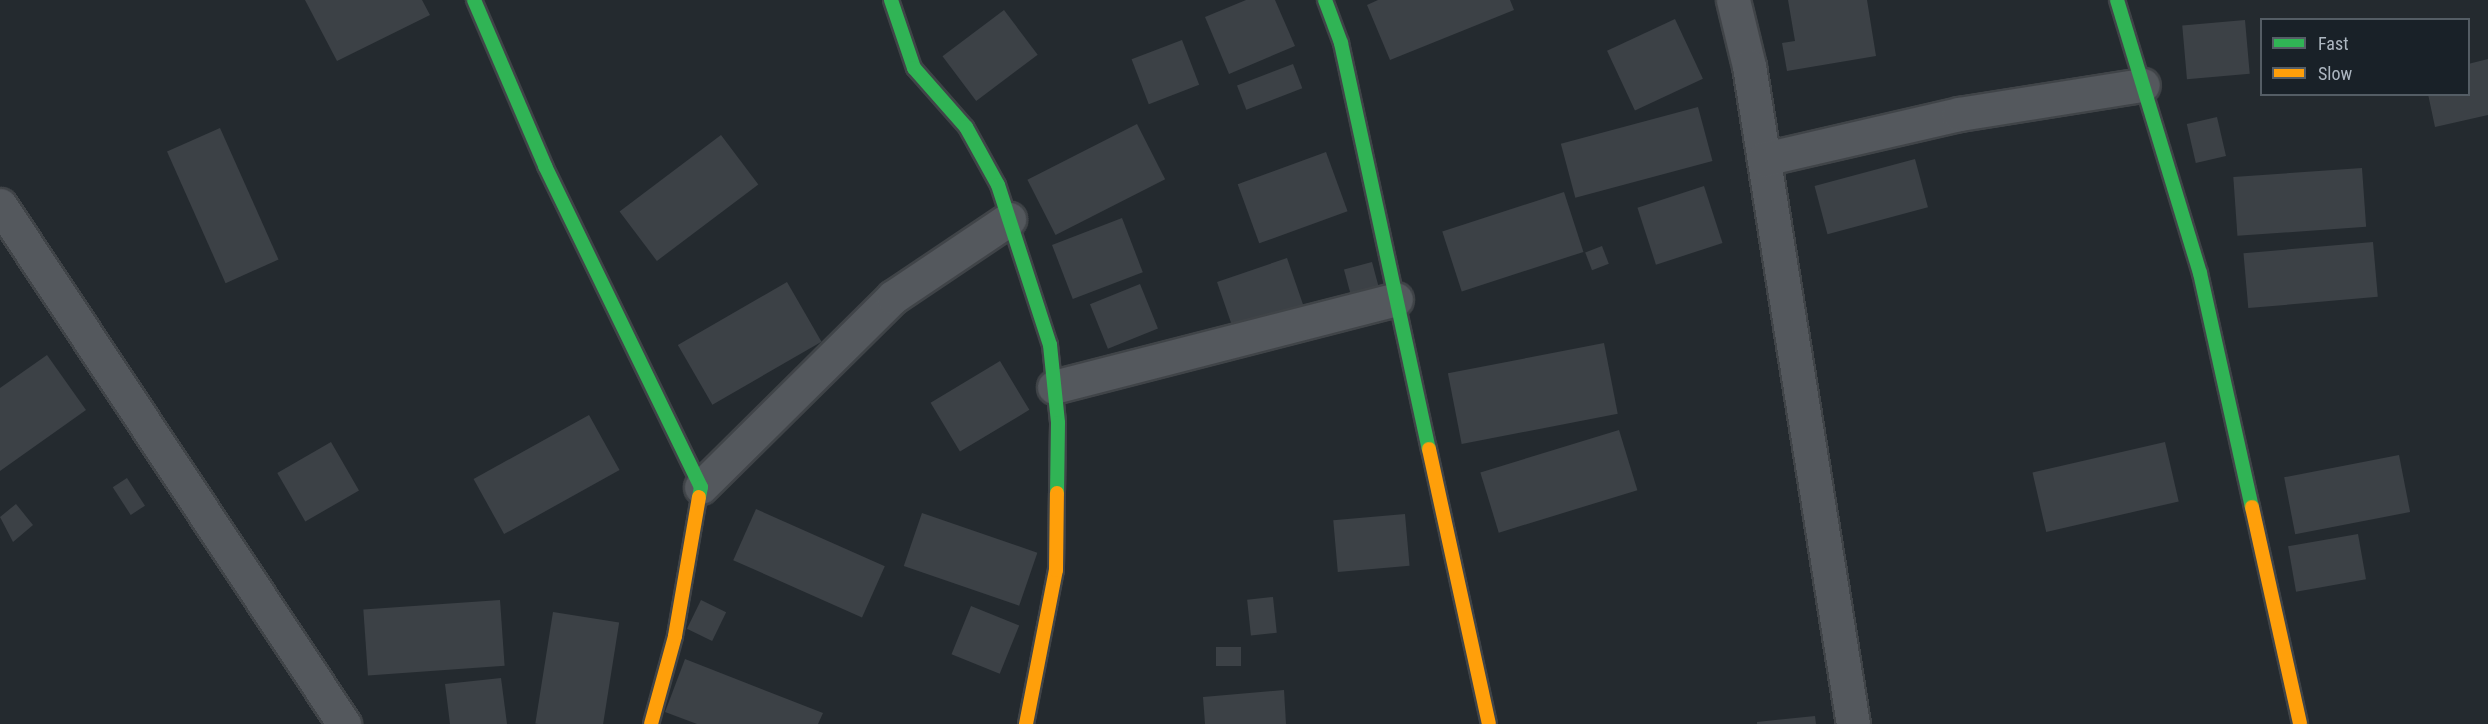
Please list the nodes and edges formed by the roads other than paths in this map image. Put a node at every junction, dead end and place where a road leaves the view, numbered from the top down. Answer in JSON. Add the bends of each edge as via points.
{"nodes":[{"id":1,"x":474,"y":0,"type":"edge"},
{"id":2,"x":891,"y":0,"type":"edge"},
{"id":3,"x":1325,"y":0,"type":"edge"},
{"id":4,"x":1732,"y":0,"type":"edge"},
{"id":5,"x":2116,"y":0,"type":"edge"},
{"id":6,"x":2143,"y":85,"type":"junction"},
{"id":7,"x":1764,"y":159,"type":"junction"},
{"id":8,"x":0,"y":205,"type":"edge"},
{"id":9,"x":1009,"y":219,"type":"junction"},
{"id":10,"x":1396,"y":299,"type":"junction"},
{"id":11,"x":1054,"y":387,"type":"junction"},
{"id":12,"x":701,"y":487,"type":"junction"},
{"id":13,"x":344,"y":724,"type":"edge"},
{"id":14,"x":651,"y":724,"type":"edge"},
{"id":15,"x":1026,"y":724,"type":"edge"},
{"id":16,"x":1489,"y":724,"type":"edge"},
{"id":17,"x":1853,"y":724,"type":"edge"},
{"id":18,"x":2300,"y":724,"type":"edge"}],
"edges":[{"from":1,"to":12,"type":"street","via":[[545,166]]},
{"from":2,"to":9,"type":"street","via":[[914,68],[966,127],[998,184]]},
{"from":3,"to":10,"type":"street","via":[[1341,43]]},
{"from":4,"to":7,"type":"street"},
{"from":5,"to":6,"type":"street"},
{"from":6,"to":7,"type":"street","via":[[1959,114]]},
{"from":6,"to":18,"type":"street","via":[[2200,273]]},
{"from":7,"to":17,"type":"street"},
{"from":8,"to":13,"type":"street"},
{"from":9,"to":11,"type":"street","via":[[1050,345]]},
{"from":9,"to":12,"type":"street","via":[[893,297]]},
{"from":10,"to":11,"type":"street"},
{"from":10,"to":16,"type":"street"},
{"from":11,"to":15,"type":"street","via":[[1056,570]]},
{"from":12,"to":14,"type":"street","via":[[675,636]]}]}
